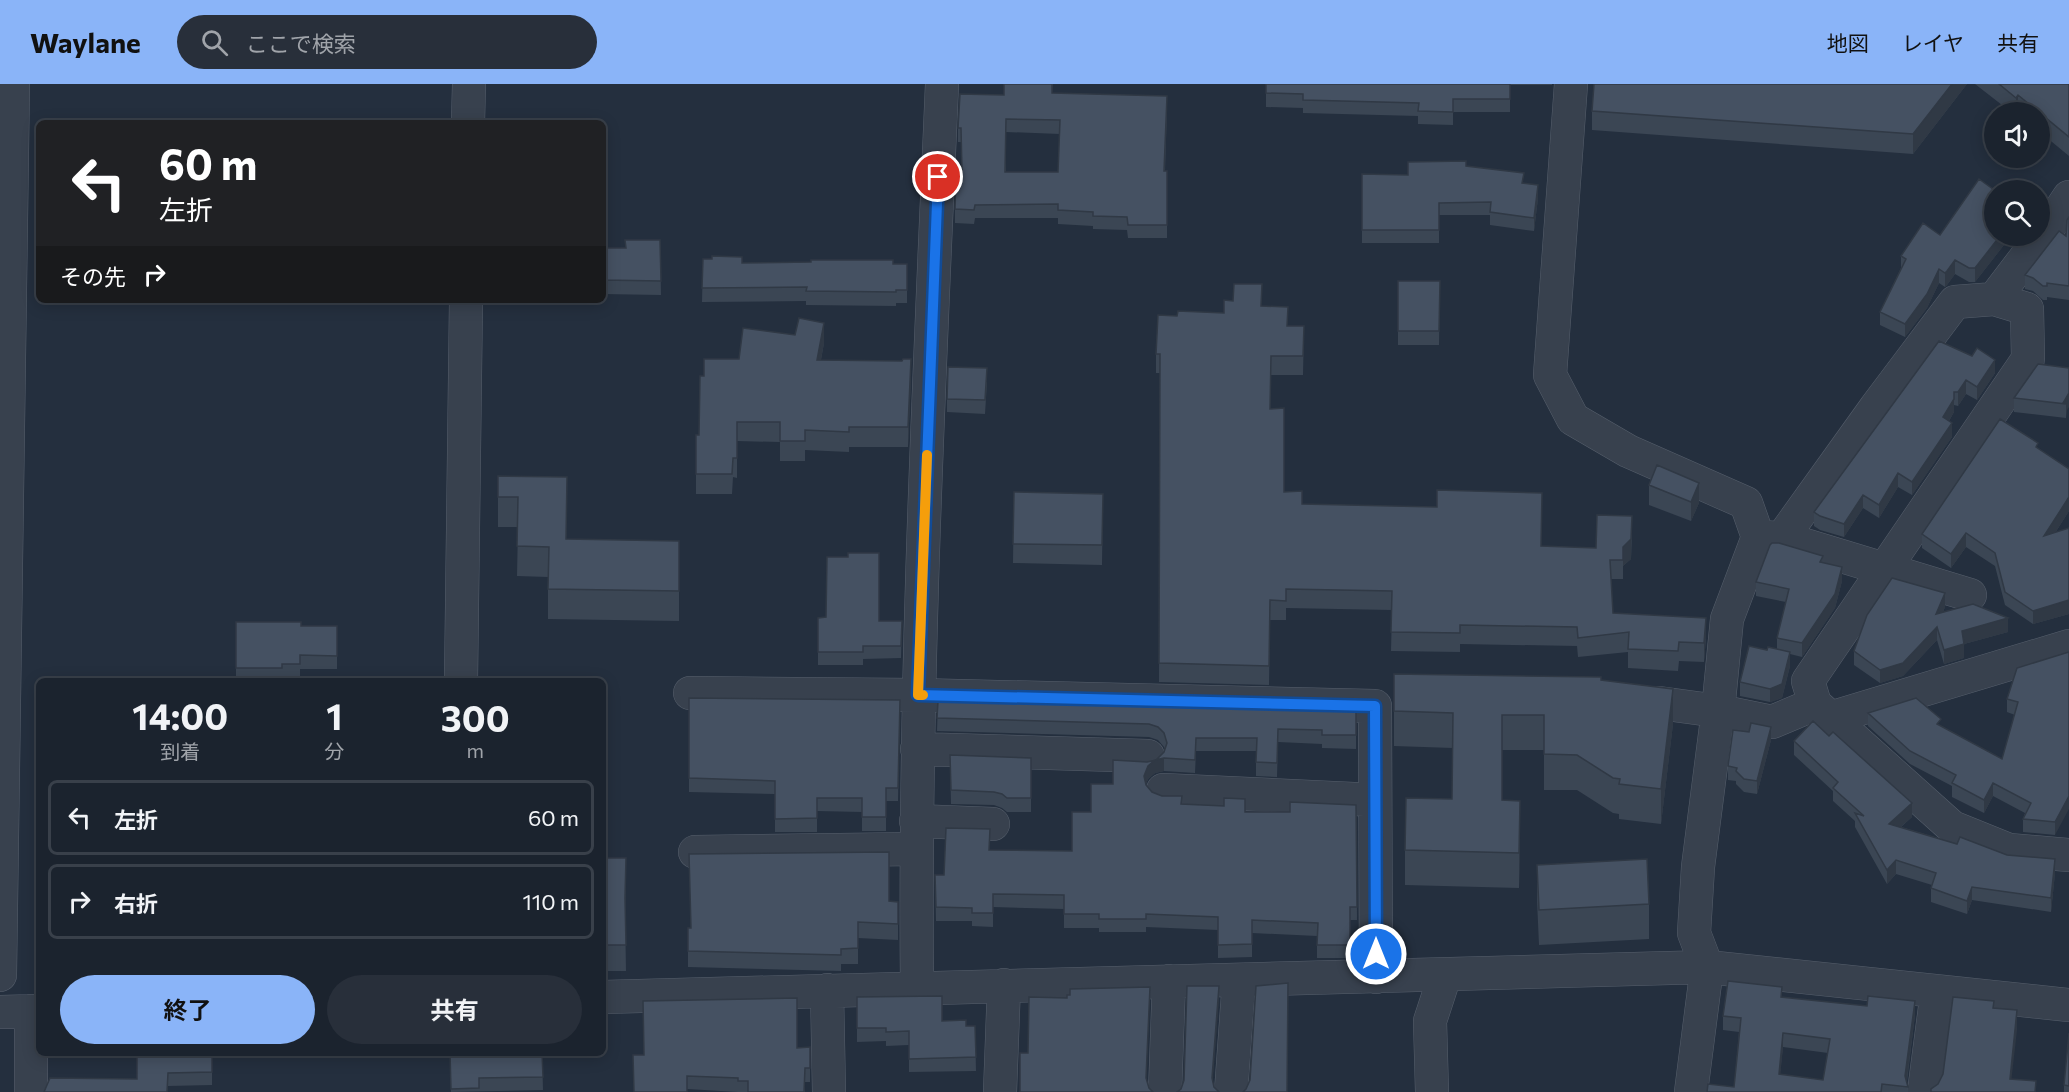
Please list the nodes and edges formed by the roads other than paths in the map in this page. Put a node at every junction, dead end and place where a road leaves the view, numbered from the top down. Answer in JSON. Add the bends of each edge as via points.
{"nodes":[{"id":1,"x":13,"y":84,"type":"edge"},
{"id":2,"x":469,"y":84,"type":"edge"},
{"id":3,"x":942,"y":84,"type":"edge"},
{"id":4,"x":1571,"y":84,"type":"edge"},
{"id":5,"x":468,"y":120,"type":"edge"},
{"id":6,"x":2069,"y":197,"type":"edge"},
{"id":7,"x":1994,"y":299,"type":"junction"},
{"id":8,"x":466,"y":303,"type":"edge"},
{"id":9,"x":1770,"y":538,"type":"junction"},
{"id":10,"x":1883,"y":569,"type":"junction"},
{"id":11,"x":1970,"y":595,"type":"dead end"},
{"id":12,"x":2069,"y":646,"type":"edge"},
{"id":13,"x":461,"y":678,"type":"edge"},
{"id":14,"x":690,"y":693,"type":"dead end"},
{"id":15,"x":918,"y":695,"type":"junction"},
{"id":16,"x":1659,"y":703,"type":"edge"},
{"id":17,"x":1718,"y":711,"type":"junction"},
{"id":18,"x":1823,"y":711,"type":"junction"},
{"id":19,"x":917,"y":749,"type":"junction"},
{"id":20,"x":1148,"y":756,"type":"dead end"},
{"id":21,"x":1163,"y":790,"type":"dead end"},
{"id":22,"x":1375,"y":800,"type":"junction"},
{"id":23,"x":993,"y":824,"type":"dead end"},
{"id":24,"x":916,"y":835,"type":"junction"},
{"id":25,"x":695,"y":852,"type":"edge"},
{"id":26,"x":2069,"y":855,"type":"edge"},
{"id":27,"x":1707,"y":967,"type":"junction"},
{"id":28,"x":0,"y":975,"type":"edge"},
{"id":29,"x":1445,"y":975,"type":"junction"},
{"id":30,"x":1376,"y":976,"type":"junction"},
{"id":31,"x":1239,"y":980,"type":"junction"},
{"id":32,"x":1169,"y":981,"type":"junction"},
{"id":33,"x":1004,"y":985,"type":"junction"},
{"id":34,"x":917,"y":988,"type":"junction"},
{"id":35,"x":827,"y":990,"type":"junction"},
{"id":36,"x":1937,"y":992,"type":"junction"},
{"id":37,"x":606,"y":997,"type":"edge"},
{"id":38,"x":2069,"y":1005,"type":"edge"},
{"id":39,"x":23,"y":1011,"type":"edge"},
{"id":40,"x":31,"y":1092,"type":"edge"},
{"id":41,"x":829,"y":1092,"type":"edge"},
{"id":42,"x":1000,"y":1092,"type":"edge"},
{"id":43,"x":1165,"y":1092,"type":"edge"},
{"id":44,"x":1231,"y":1092,"type":"edge"},
{"id":45,"x":1432,"y":1092,"type":"edge"},
{"id":46,"x":1691,"y":1092,"type":"edge"},
{"id":47,"x":1924,"y":1092,"type":"edge"}],
"edges":[{"from":1,"to":28,"type":"street"},
{"from":2,"to":5,"type":"street"},
{"from":3,"to":15,"type":"street"},
{"from":4,"to":9,"type":"street","via":[[1550,375],[1573,419],[1628,452],[1746,503]]},
{"from":6,"to":7,"type":"street"},
{"from":7,"to":9,"type":"street","via":[[1955,302]]},
{"from":7,"to":10,"type":"street","via":[[2027,309],[2028,359]]},
{"from":8,"to":13,"type":"street"},
{"from":9,"to":10,"type":"street"},
{"from":9,"to":17,"type":"street","via":[[1727,619]]},
{"from":10,"to":11,"type":"street"},
{"from":10,"to":18,"type":"street","via":[[1808,681]]},
{"from":12,"to":18,"type":"street"},
{"from":14,"to":15,"type":"street"},
{"from":15,"to":19,"type":"street"},
{"from":15,"to":22,"type":"street","via":[[1375,706]]},
{"from":16,"to":17,"type":"street"},
{"from":17,"to":18,"type":"street","via":[[1772,722]]},
{"from":17,"to":27,"type":"street","via":[[1698,867],[1694,933]]},
{"from":18,"to":26,"type":"street","via":[[1952,827],[2009,850]]},
{"from":19,"to":20,"type":"street"},
{"from":19,"to":24,"type":"street"},
{"from":21,"to":22,"type":"street"},
{"from":22,"to":30,"type":"street"},
{"from":23,"to":24,"type":"street"},
{"from":24,"to":25,"type":"street"},
{"from":24,"to":34,"type":"street"},
{"from":27,"to":29,"type":"street"},
{"from":27,"to":36,"type":"street"},
{"from":27,"to":46,"type":"street"},
{"from":29,"to":30,"type":"street"},
{"from":29,"to":45,"type":"street","via":[[1430,1021]]},
{"from":30,"to":31,"type":"street"},
{"from":31,"to":32,"type":"street"},
{"from":31,"to":44,"type":"street"},
{"from":32,"to":33,"type":"street"},
{"from":32,"to":43,"type":"street"},
{"from":33,"to":34,"type":"street"},
{"from":33,"to":42,"type":"street"},
{"from":34,"to":35,"type":"street"},
{"from":35,"to":37,"type":"street"},
{"from":35,"to":41,"type":"street"},
{"from":36,"to":38,"type":"street"},
{"from":36,"to":47,"type":"street"},
{"from":39,"to":40,"type":"street"}]}
